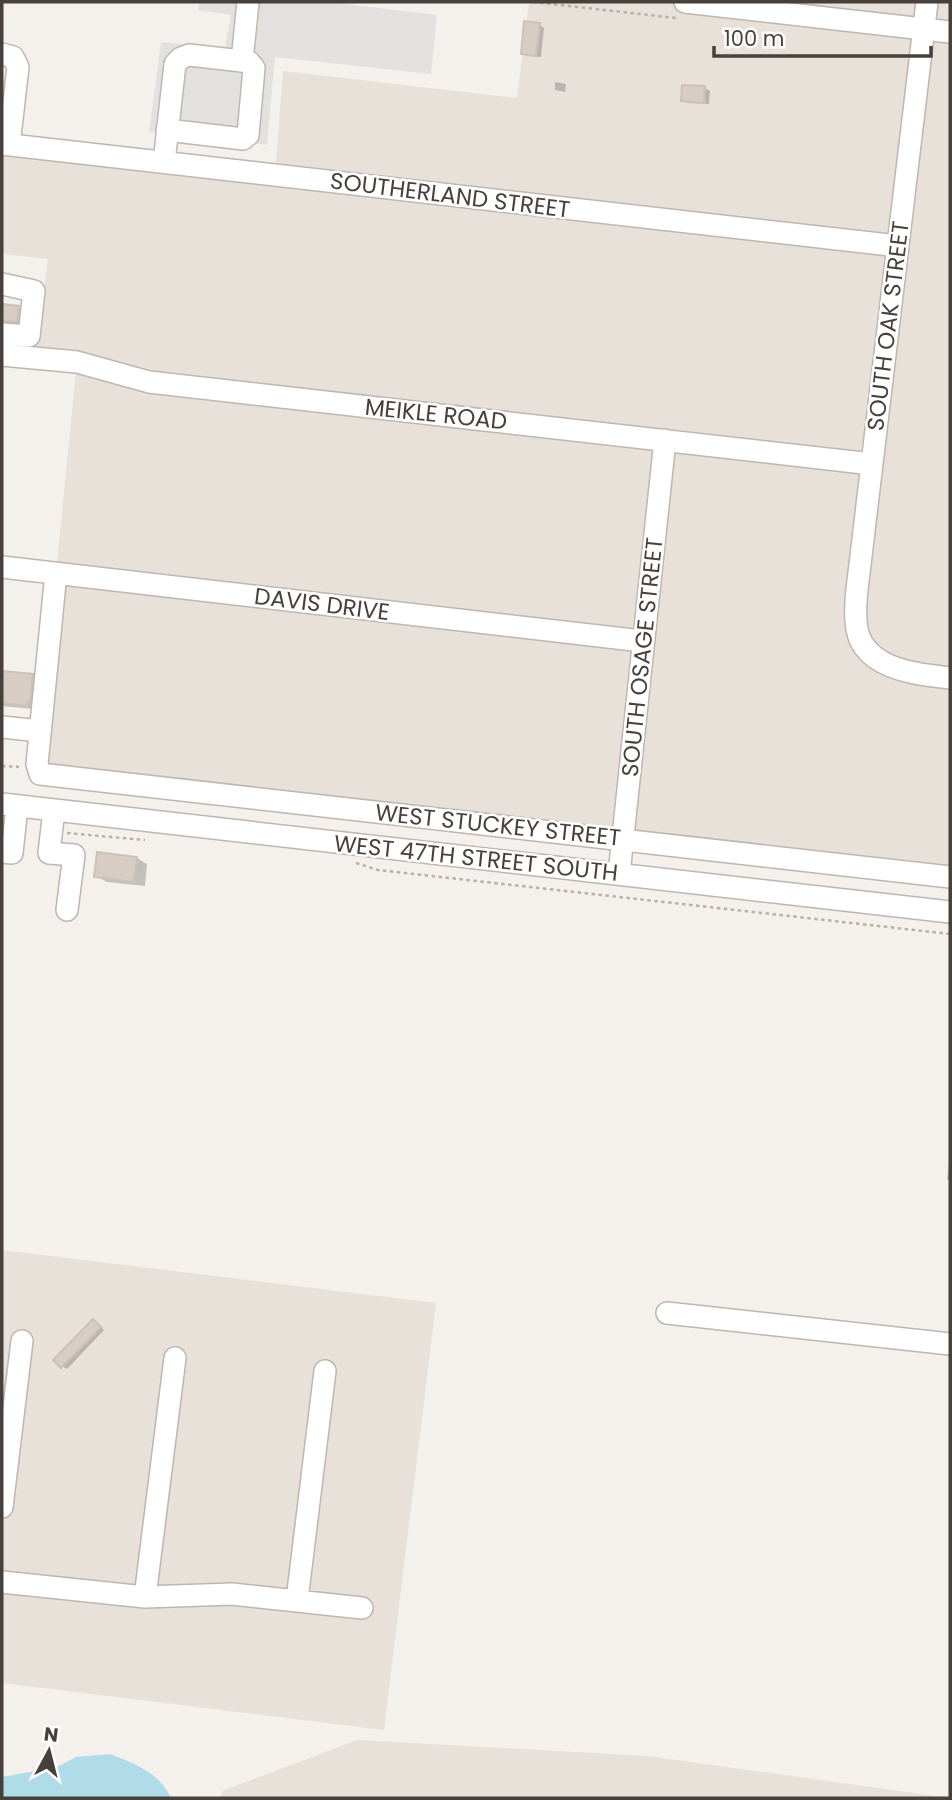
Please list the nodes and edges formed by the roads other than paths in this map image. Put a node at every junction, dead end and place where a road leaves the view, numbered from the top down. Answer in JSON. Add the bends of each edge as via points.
{"nodes":[{"id":1,"x":248,"y":2,"type":"edge"},
{"id":2,"x":927,"y":2,"type":"edge"},
{"id":3,"x":734,"y":5,"type":"edge"},
{"id":4,"x":685,"y":10,"type":"edge"},
{"id":5,"x":924,"y":29,"type":"junction"},
{"id":6,"x":950,"y":32,"type":"edge"},
{"id":7,"x":2,"y":54,"type":"edge"},
{"id":8,"x":243,"y":61,"type":"junction"},
{"id":9,"x":167,"y":130,"type":"junction"},
{"id":10,"x":5,"y":145,"type":"edge"},
{"id":11,"x":164,"y":162,"type":"junction"},
{"id":12,"x":898,"y":246,"type":"junction"},
{"id":13,"x":2,"y":285,"type":"edge"},
{"id":14,"x":2,"y":334,"type":"edge"},
{"id":15,"x":2,"y":355,"type":"edge"},
{"id":16,"x":665,"y":440,"type":"junction"},
{"id":17,"x":872,"y":464,"type":"junction"},
{"id":18,"x":2,"y":567,"type":"edge"},
{"id":19,"x":56,"y":573,"type":"junction"},
{"id":20,"x":642,"y":641,"type":"junction"},
{"id":21,"x":950,"y":678,"type":"edge"},
{"id":22,"x":2,"y":727,"type":"edge"},
{"id":23,"x":40,"y":731,"type":"junction"},
{"id":24,"x":9,"y":805,"type":"edge"},
{"id":25,"x":54,"y":810,"type":"junction"},
{"id":26,"x":623,"y":839,"type":"junction"},
{"id":27,"x":2,"y":852,"type":"edge"},
{"id":28,"x":619,"y":874,"type":"junction"},
{"id":29,"x":950,"y":877,"type":"edge"},
{"id":30,"x":67,"y":910,"type":"dead end"},
{"id":31,"x":950,"y":912,"type":"edge"},
{"id":32,"x":667,"y":1313,"type":"dead end"},
{"id":33,"x":22,"y":1341,"type":"dead end"},
{"id":34,"x":950,"y":1344,"type":"edge"},
{"id":35,"x":175,"y":1358,"type":"dead end"},
{"id":36,"x":326,"y":1370,"type":"dead end"},
{"id":37,"x":2,"y":1507,"type":"edge"},
{"id":38,"x":2,"y":1581,"type":"edge"},
{"id":39,"x":145,"y":1597,"type":"junction"},
{"id":40,"x":297,"y":1600,"type":"junction"},
{"id":41,"x":362,"y":1608,"type":"dead end"}],
"edges":[{"from":1,"to":8,"type":"street"},
{"from":2,"to":5,"type":"street","name":"SOUTH OAK STREET"},
{"from":3,"to":4,"type":"street"},
{"from":3,"to":5,"type":"street"},
{"from":5,"to":6,"type":"street"},
{"from":5,"to":12,"type":"street","name":"SOUTH OAK STREET"},
{"from":7,"to":10,"type":"street","via":[[13,57],[18,67]]},
{"from":8,"to":9,"type":"street","via":[[181,58],[175,64]]},
{"from":8,"to":9,"type":"street","via":[[250,62],[255,76],[248,135],[243,139]]},
{"from":9,"to":11,"type":"street"},
{"from":10,"to":11,"type":"street","name":"SOUTHERLAND STREET"},
{"from":11,"to":12,"type":"street","name":"SOUTHERLAND STREET"},
{"from":12,"to":17,"type":"street","name":"SOUTH OAK STREET"},
{"from":13,"to":14,"type":"street","via":[[34,291],[29,336]]},
{"from":15,"to":16,"type":"street","name":"MEIKLE ROAD","via":[[77,362],[149,382]]},
{"from":16,"to":17,"type":"street","name":"MEIKLE ROAD"},
{"from":16,"to":20,"type":"street","name":"SOUTH OSAGE STREET"},
{"from":17,"to":21,"type":"street","name":"SOUTH OAK STREET","via":[[856,609],[859,637],[880,661],[893,668]]},
{"from":18,"to":19,"type":"street","name":"DAVIS DRIVE"},
{"from":19,"to":20,"type":"street","name":"DAVIS DRIVE"},
{"from":19,"to":23,"type":"street"},
{"from":20,"to":26,"type":"street","name":"SOUTH OSAGE STREET"},
{"from":22,"to":23,"type":"street"},
{"from":23,"to":26,"type":"street","name":"WEST STUCKEY STREET","via":[[37,770],[40,774],[37,772]]},
{"from":24,"to":25,"type":"street","name":"WEST 47TH STREET SOUTH"},
{"from":24,"to":27,"type":"street","via":[[12,853]]},
{"from":25,"to":28,"type":"street","name":"WEST 47TH STREET SOUTH"},
{"from":25,"to":30,"type":"street","via":[[49,853],[74,855]]},
{"from":26,"to":28,"type":"street","name":"SOUTH OSAGE STREET"},
{"from":26,"to":29,"type":"street","name":"WEST STUCKEY STREET"},
{"from":28,"to":31,"type":"street","name":"WEST 47TH STREET SOUTH"},
{"from":32,"to":34,"type":"street"},
{"from":33,"to":37,"type":"street"},
{"from":35,"to":39,"type":"street"},
{"from":36,"to":40,"type":"street"},
{"from":38,"to":39,"type":"street"},
{"from":39,"to":40,"type":"street","via":[[232,1594]]},
{"from":40,"to":41,"type":"street"}]}
